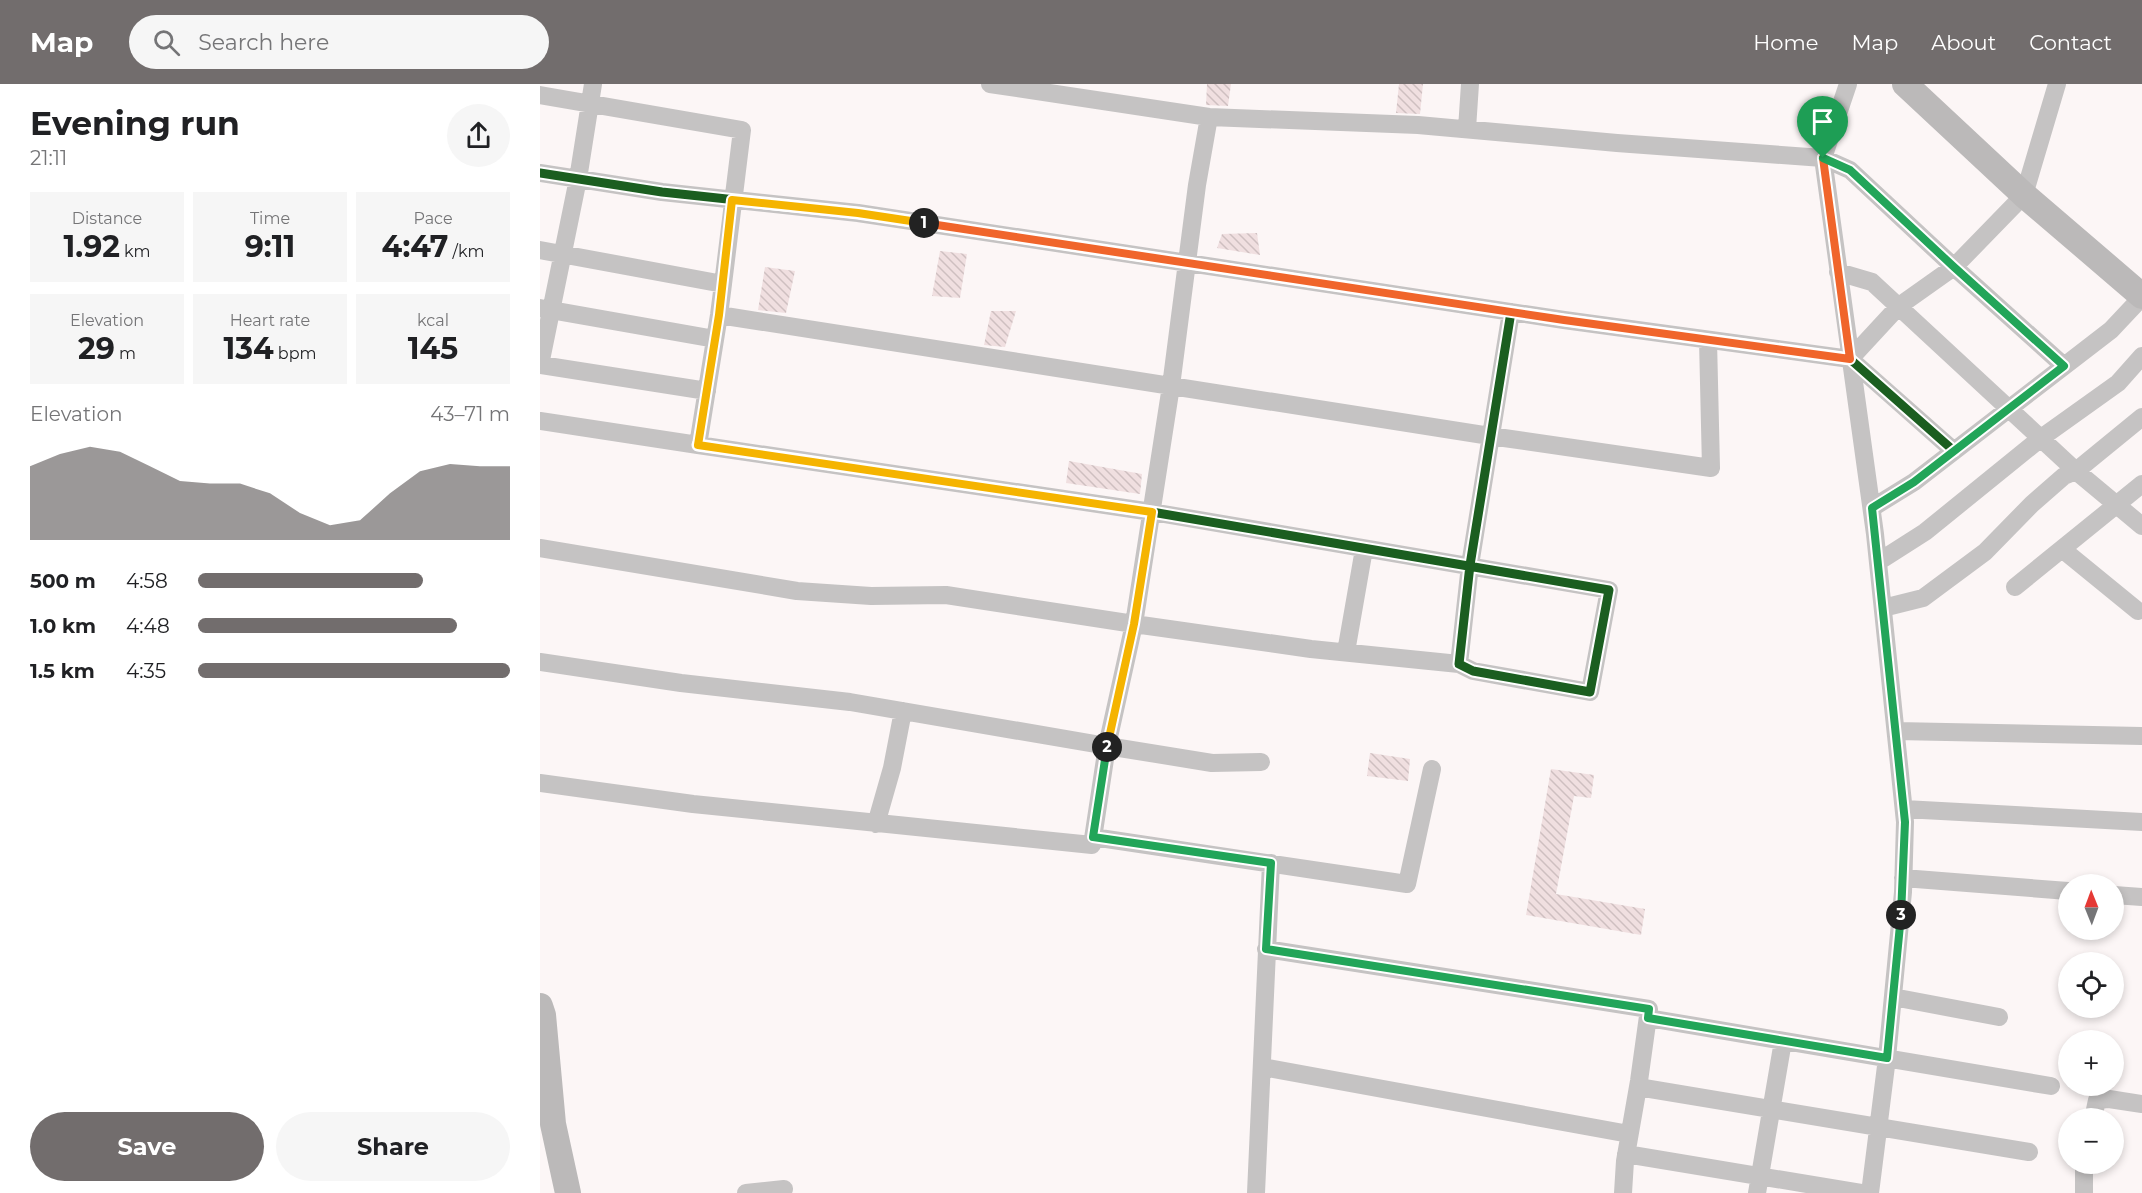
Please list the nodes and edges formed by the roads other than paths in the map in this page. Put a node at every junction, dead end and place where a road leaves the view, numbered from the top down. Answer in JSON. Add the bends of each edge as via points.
{"nodes":[{"id":1,"x":593,"y":84,"type":"edge"},
{"id":2,"x":990,"y":84,"type":"edge"},
{"id":3,"x":1470,"y":84,"type":"edge"},
{"id":4,"x":1848,"y":84,"type":"edge"},
{"id":5,"x":1905,"y":84,"type":"edge"},
{"id":6,"x":2057,"y":84,"type":"edge"},
{"id":7,"x":540,"y":95,"type":"edge"},
{"id":8,"x":590,"y":104,"type":"junction"},
{"id":9,"x":1209,"y":117,"type":"junction"},
{"id":10,"x":1467,"y":129,"type":"junction"},
{"id":11,"x":1823,"y":158,"type":"junction"},
{"id":12,"x":540,"y":173,"type":"edge"},
{"id":13,"x":578,"y":179,"type":"junction"},
{"id":14,"x":2024,"y":195,"type":"junction"},
{"id":15,"x":732,"y":200,"type":"junction"},
{"id":16,"x":540,"y":250,"type":"edge"},
{"id":17,"x":563,"y":255,"type":"junction"},
{"id":18,"x":1186,"y":262,"type":"junction"},
{"id":19,"x":1954,"y":267,"type":"junction"},
{"id":20,"x":1838,"y":272,"type":"junction"},
{"id":21,"x":723,"y":284,"type":"junction"},
{"id":22,"x":2142,"y":296,"type":"edge"},
{"id":23,"x":1899,"y":306,"type":"junction"},
{"id":24,"x":545,"y":309,"type":"edge"},
{"id":25,"x":1511,"y":312,"type":"junction"},
{"id":26,"x":719,"y":315,"type":"junction"},
{"id":27,"x":715,"y":339,"type":"junction"},
{"id":28,"x":1708,"y":340,"type":"junction"},
{"id":29,"x":2142,"y":357,"type":"edge"},
{"id":30,"x":1850,"y":359,"type":"junction"},
{"id":31,"x":541,"y":365,"type":"edge"},
{"id":32,"x":2064,"y":366,"type":"junction"},
{"id":33,"x":1171,"y":386,"type":"junction"},
{"id":34,"x":707,"y":391,"type":"junction"},
{"id":35,"x":2009,"y":408,"type":"junction"},
{"id":36,"x":2142,"y":417,"type":"edge"},
{"id":37,"x":540,"y":421,"type":"edge"},
{"id":38,"x":1490,"y":436,"type":"junction"},
{"id":39,"x":2041,"y":438,"type":"junction"},
{"id":40,"x":698,"y":445,"type":"junction"},
{"id":41,"x":1954,"y":451,"type":"junction"},
{"id":42,"x":2076,"y":471,"type":"junction"},
{"id":43,"x":2142,"y":484,"type":"edge"},
{"id":44,"x":2117,"y":505,"type":"junction"},
{"id":45,"x":1872,"y":508,"type":"junction"},
{"id":46,"x":1152,"y":512,"type":"junction"},
{"id":47,"x":2142,"y":526,"type":"edge"},
{"id":48,"x":540,"y":548,"type":"edge"},
{"id":49,"x":1364,"y":549,"type":"junction"},
{"id":50,"x":2062,"y":549,"type":"junction"},
{"id":51,"x":1878,"y":562,"type":"junction"},
{"id":52,"x":1470,"y":565,"type":"junction"},
{"id":53,"x":2015,"y":587,"type":"dead end"},
{"id":54,"x":1883,"y":608,"type":"junction"},
{"id":55,"x":2138,"y":611,"type":"dead end"},
{"id":56,"x":1134,"y":624,"type":"junction"},
{"id":57,"x":1346,"y":652,"type":"junction"},
{"id":58,"x":540,"y":662,"type":"edge"},
{"id":59,"x":1459,"y":664,"type":"junction"},
{"id":60,"x":903,"y":711,"type":"junction"},
{"id":61,"x":1896,"y":731,"type":"junction"},
{"id":62,"x":2142,"y":736,"type":"edge"},
{"id":63,"x":1107,"y":746,"type":"junction"},
{"id":64,"x":1261,"y":762,"type":"dead end"},
{"id":65,"x":1432,"y":769,"type":"dead end"},
{"id":66,"x":540,"y":783,"type":"edge"},
{"id":67,"x":1904,"y":809,"type":"junction"},
{"id":68,"x":2142,"y":822,"type":"edge"},
{"id":69,"x":876,"y":824,"type":"junction"},
{"id":70,"x":1093,"y":837,"type":"junction"},
{"id":71,"x":1271,"y":863,"type":"junction"},
{"id":72,"x":1904,"y":878,"type":"junction"},
{"id":73,"x":2058,"y":890,"type":"edge"},
{"id":74,"x":2124,"y":896,"type":"edge"},
{"id":75,"x":2142,"y":897,"type":"edge"},
{"id":76,"x":1266,"y":949,"type":"junction"},
{"id":77,"x":1893,"y":997,"type":"junction"},
{"id":78,"x":540,"y":1006,"type":"edge"},
{"id":79,"x":1999,"y":1017,"type":"dead end"},
{"id":80,"x":1648,"y":1018,"type":"junction"},
{"id":81,"x":1783,"y":1041,"type":"junction"},
{"id":82,"x":1887,"y":1058,"type":"junction"},
{"id":83,"x":1262,"y":1066,"type":"junction"},
{"id":84,"x":2051,"y":1086,"type":"dead end"},
{"id":85,"x":545,"y":1087,"type":"edge"},
{"id":86,"x":1638,"y":1087,"type":"junction"},
{"id":87,"x":2142,"y":1104,"type":"edge"},
{"id":88,"x":2095,"y":1108,"type":"edge"},
{"id":89,"x":1771,"y":1109,"type":"junction"},
{"id":90,"x":1878,"y":1127,"type":"junction"},
{"id":91,"x":1629,"y":1134,"type":"junction"},
{"id":92,"x":2029,"y":1152,"type":"dead end"},
{"id":93,"x":1626,"y":1154,"type":"junction"},
{"id":94,"x":2084,"y":1174,"type":"edge"},
{"id":95,"x":1758,"y":1184,"type":"edge"},
{"id":96,"x":784,"y":1189,"type":"dead end"},
{"id":97,"x":568,"y":1193,"type":"edge"},
{"id":98,"x":746,"y":1193,"type":"edge"},
{"id":99,"x":1257,"y":1193,"type":"edge"},
{"id":100,"x":1623,"y":1193,"type":"edge"},
{"id":101,"x":1861,"y":1193,"type":"edge"},
{"id":102,"x":1869,"y":1193,"type":"edge"},
{"id":103,"x":2084,"y":1193,"type":"edge"}],
"edges":[{"from":1,"to":8,"type":"street"},
{"from":2,"to":9,"type":"street"},
{"from":3,"to":10,"type":"street"},
{"from":4,"to":11,"type":"street"},
{"from":5,"to":14,"type":"main road"},
{"from":6,"to":14,"type":"street"},
{"from":7,"to":8,"type":"street"},
{"from":8,"to":13,"type":"street"},
{"from":8,"to":15,"type":"street","via":[[742,130]]},
{"from":9,"to":10,"type":"street"},
{"from":9,"to":18,"type":"street"},
{"from":10,"to":11,"type":"street"},
{"from":11,"to":19,"type":"street","via":[[1850,170]]},
{"from":11,"to":20,"type":"street"},
{"from":12,"to":13,"type":"street"},
{"from":13,"to":15,"type":"street"},
{"from":13,"to":17,"type":"street"},
{"from":14,"to":19,"type":"street"},
{"from":14,"to":22,"type":"main road"},
{"from":15,"to":18,"type":"street","via":[[858,213]]},
{"from":15,"to":21,"type":"street"},
{"from":16,"to":17,"type":"street"},
{"from":17,"to":21,"type":"street"},
{"from":17,"to":24,"type":"street"},
{"from":18,"to":25,"type":"street"},
{"from":18,"to":33,"type":"street"},
{"from":19,"to":23,"type":"street"},
{"from":19,"to":32,"type":"street"},
{"from":20,"to":23,"type":"street","via":[[1872,282]]},
{"from":20,"to":30,"type":"street"},
{"from":21,"to":26,"type":"street"},
{"from":22,"to":32,"type":"street","via":[[2111,330]]},
{"from":23,"to":30,"type":"street"},
{"from":23,"to":35,"type":"street"},
{"from":24,"to":27,"type":"street"},
{"from":24,"to":31,"type":"street"},
{"from":25,"to":28,"type":"street"},
{"from":25,"to":38,"type":"street"},
{"from":26,"to":27,"type":"street"},
{"from":26,"to":33,"type":"street"},
{"from":27,"to":34,"type":"street"},
{"from":28,"to":30,"type":"street"},
{"from":28,"to":38,"type":"street","via":[[1710,468]]},
{"from":29,"to":39,"type":"street","via":[[2118,383]]},
{"from":30,"to":41,"type":"street"},
{"from":30,"to":45,"type":"street"},
{"from":31,"to":34,"type":"street"},
{"from":32,"to":35,"type":"street"},
{"from":33,"to":38,"type":"street"},
{"from":33,"to":46,"type":"street"},
{"from":34,"to":40,"type":"street"},
{"from":35,"to":39,"type":"street"},
{"from":35,"to":41,"type":"street"},
{"from":36,"to":42,"type":"street"},
{"from":37,"to":40,"type":"street"},
{"from":38,"to":52,"type":"street"},
{"from":39,"to":42,"type":"street"},
{"from":39,"to":51,"type":"street","via":[[1925,532]]},
{"from":40,"to":46,"type":"street"},
{"from":41,"to":45,"type":"street"},
{"from":42,"to":44,"type":"street"},
{"from":42,"to":54,"type":"street","via":[[2064,476],[2032,504],[1985,552],[1923,598]]},
{"from":43,"to":44,"type":"street"},
{"from":44,"to":47,"type":"street"},
{"from":44,"to":50,"type":"street"},
{"from":45,"to":51,"type":"street"},
{"from":46,"to":49,"type":"street"},
{"from":46,"to":56,"type":"street"},
{"from":48,"to":56,"type":"street","via":[[797,591],[871,596],[946,595]]},
{"from":49,"to":52,"type":"street"},
{"from":49,"to":57,"type":"street"},
{"from":50,"to":53,"type":"street"},
{"from":50,"to":55,"type":"street"},
{"from":51,"to":54,"type":"street"},
{"from":52,"to":59,"type":"street"},
{"from":52,"to":59,"type":"street","via":[[1609,590],[1590,692],[1473,671]]},
{"from":54,"to":61,"type":"street"},
{"from":56,"to":57,"type":"street"},
{"from":56,"to":63,"type":"street"},
{"from":57,"to":59,"type":"street"},
{"from":58,"to":60,"type":"street"},
{"from":60,"to":63,"type":"street"},
{"from":60,"to":69,"type":"street"},
{"from":61,"to":62,"type":"street"},
{"from":61,"to":67,"type":"street"},
{"from":63,"to":64,"type":"street","via":[[1212,763]]},
{"from":63,"to":70,"type":"street"},
{"from":65,"to":71,"type":"street","via":[[1407,884]]},
{"from":66,"to":69,"type":"street"},
{"from":67,"to":68,"type":"street"},
{"from":67,"to":72,"type":"street"},
{"from":69,"to":70,"type":"street","via":[[1092,845]]},
{"from":70,"to":71,"type":"street"},
{"from":71,"to":76,"type":"street"},
{"from":72,"to":73,"type":"street"},
{"from":72,"to":77,"type":"street"},
{"from":74,"to":75,"type":"street"},
{"from":76,"to":80,"type":"street","via":[[1649,1009]]},
{"from":76,"to":83,"type":"street"},
{"from":77,"to":79,"type":"street"},
{"from":77,"to":82,"type":"street"},
{"from":78,"to":85,"type":"main road"},
{"from":80,"to":81,"type":"street"},
{"from":80,"to":86,"type":"street"},
{"from":81,"to":82,"type":"street"},
{"from":81,"to":89,"type":"street"},
{"from":82,"to":84,"type":"street"},
{"from":82,"to":90,"type":"street"},
{"from":83,"to":91,"type":"street"},
{"from":83,"to":99,"type":"street"},
{"from":85,"to":97,"type":"main road"},
{"from":86,"to":89,"type":"street"},
{"from":86,"to":91,"type":"street"},
{"from":87,"to":88,"type":"street","via":[[2097,1100]]},
{"from":89,"to":90,"type":"street"},
{"from":89,"to":95,"type":"street"},
{"from":90,"to":92,"type":"street"},
{"from":90,"to":102,"type":"street"},
{"from":91,"to":93,"type":"street"},
{"from":93,"to":95,"type":"street"},
{"from":93,"to":100,"type":"street"},
{"from":94,"to":103,"type":"street"},
{"from":95,"to":101,"type":"street"},
{"from":96,"to":98,"type":"street"}]}
